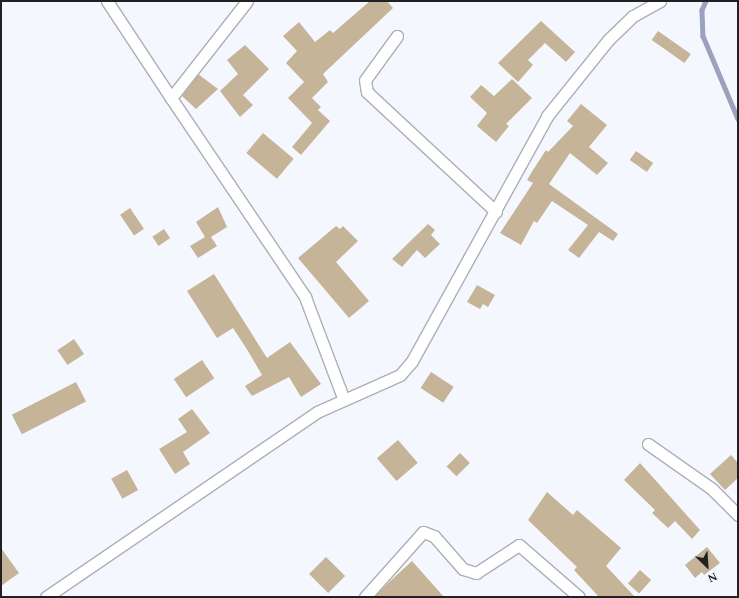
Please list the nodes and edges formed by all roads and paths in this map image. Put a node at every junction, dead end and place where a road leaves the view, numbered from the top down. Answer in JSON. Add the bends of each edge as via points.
{"nodes":[{"id":1,"x":107,"y":1,"type":"edge"},
{"id":2,"x":247,"y":1,"type":"edge"},
{"id":3,"x":660,"y":1,"type":"edge"},
{"id":4,"x":397,"y":36,"type":"dead end"},
{"id":5,"x":171,"y":98,"type":"junction"},
{"id":6,"x":496,"y":212,"type":"junction"},
{"id":7,"x":344,"y":400,"type":"junction"},
{"id":8,"x":648,"y":444,"type":"dead end"},
{"id":9,"x":738,"y":515,"type":"edge"},
{"id":10,"x":46,"y":597,"type":"edge"},
{"id":11,"x":365,"y":597,"type":"edge"},
{"id":12,"x":579,"y":597,"type":"edge"}],
"edges":[{"from":1,"to":5,"type":"street"},
{"from":2,"to":5,"type":"street"},
{"from":3,"to":6,"type":"street","via":[[633,16],[580,70],[525,152]]},
{"from":4,"to":6,"type":"street","via":[[365,80],[367,92]]},
{"from":5,"to":7,"type":"street","via":[[306,297]]},
{"from":6,"to":7,"type":"street","via":[[412,361],[400,375]]},
{"from":7,"to":10,"type":"street","via":[[317,412]]},
{"from":8,"to":9,"type":"street","via":[[712,489]]},
{"from":11,"to":12,"type":"street","via":[[423,532],[434,536],[463,569],[476,573],[519,545]]}]}
